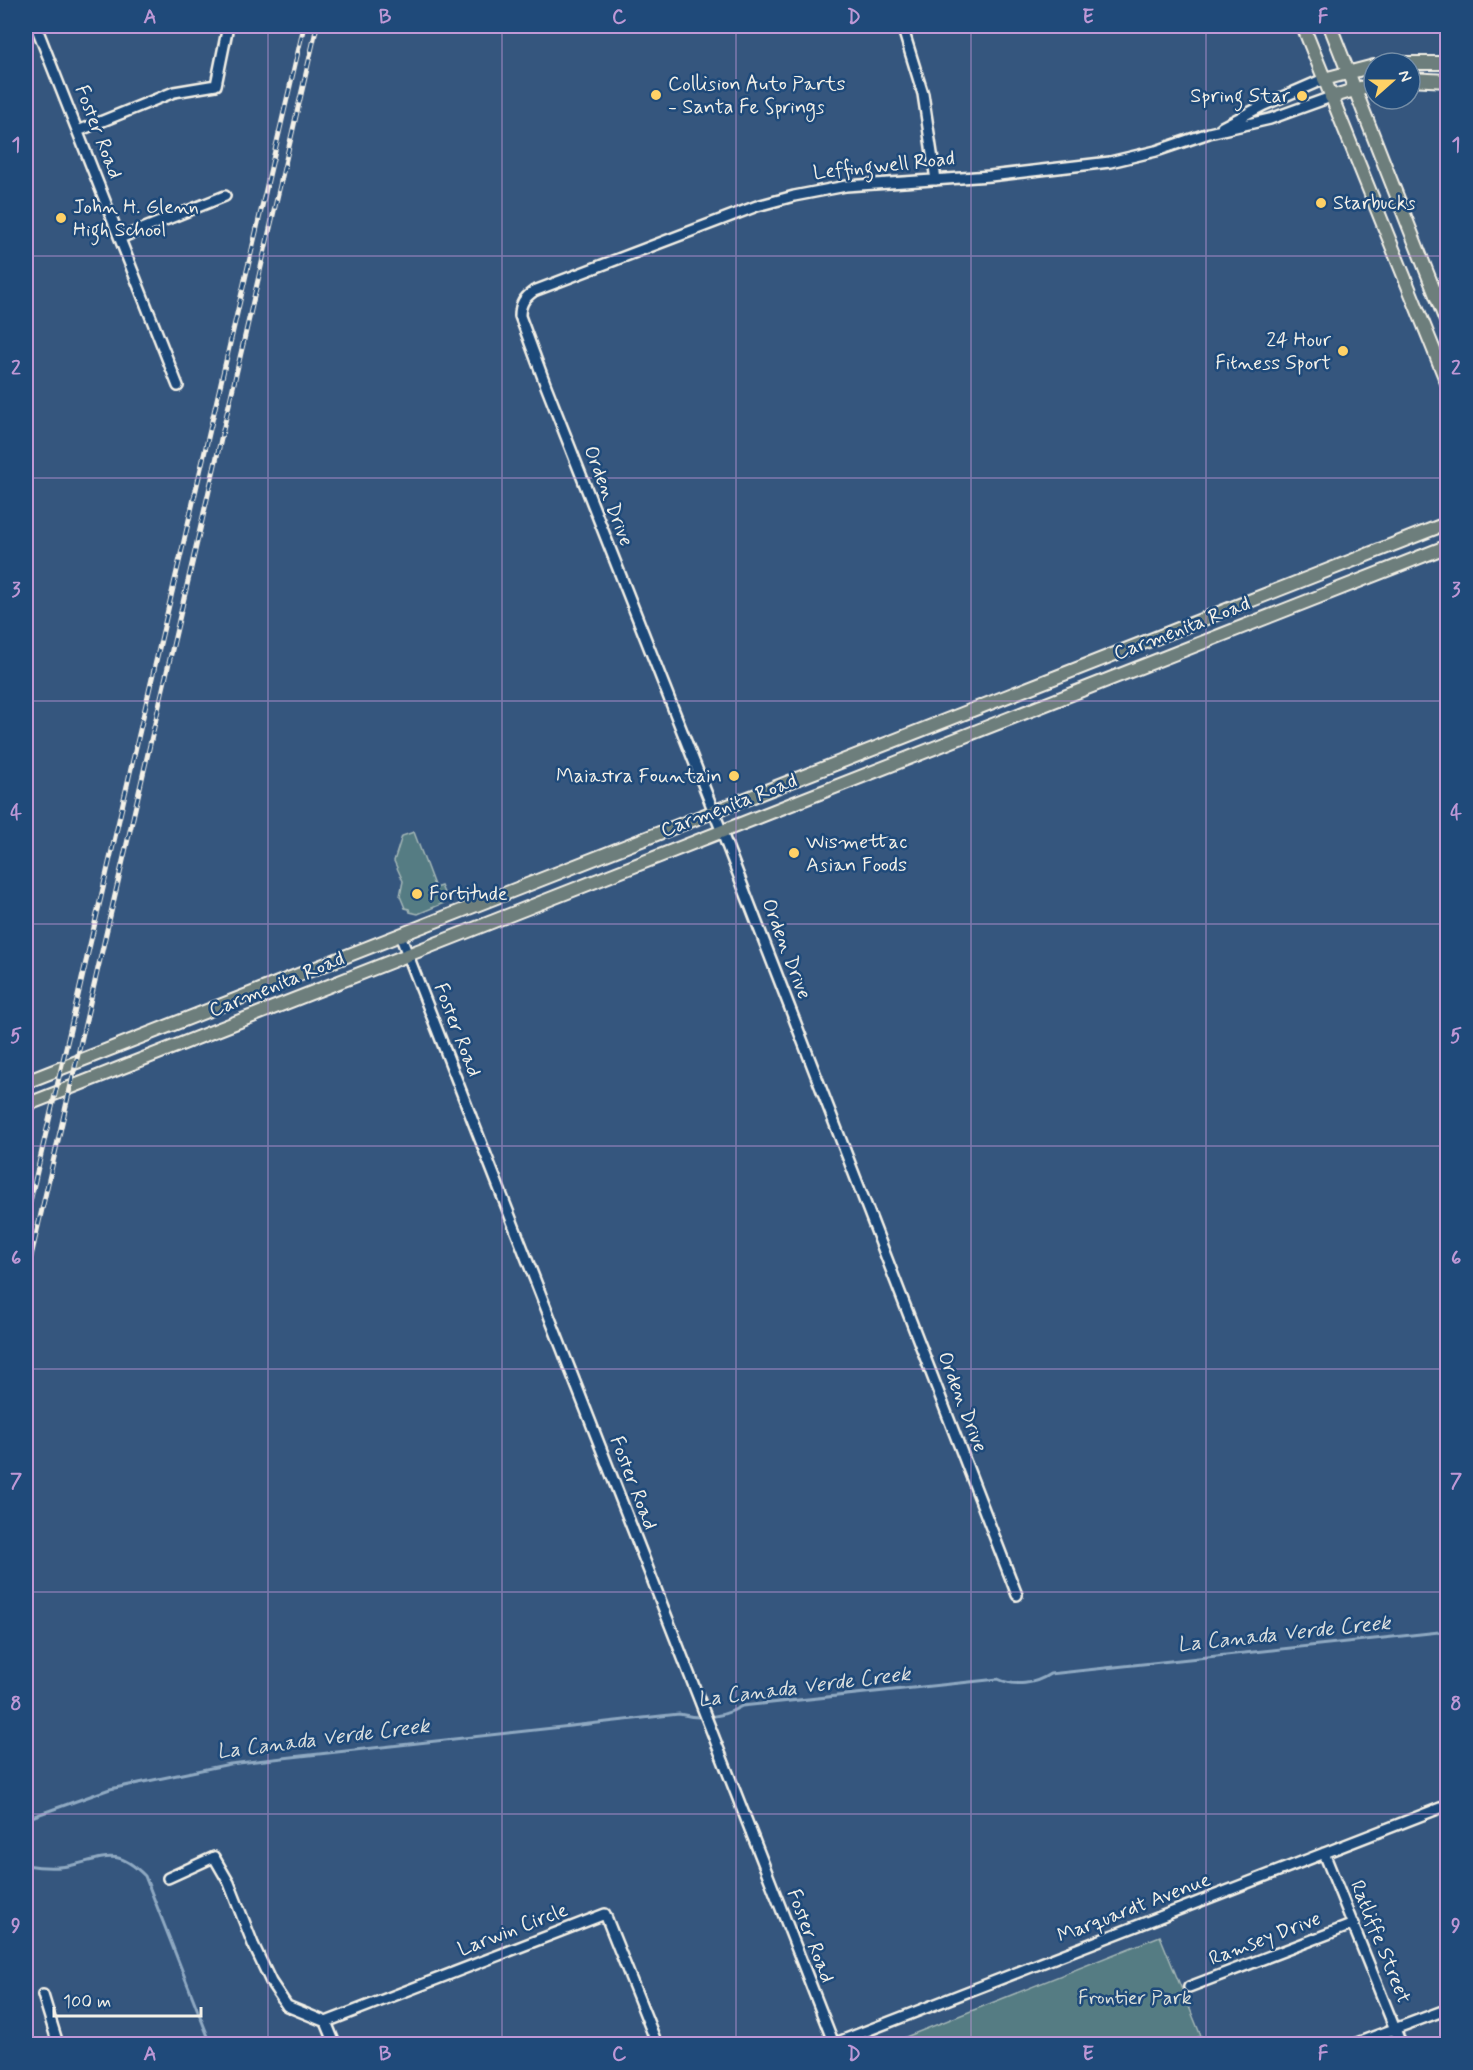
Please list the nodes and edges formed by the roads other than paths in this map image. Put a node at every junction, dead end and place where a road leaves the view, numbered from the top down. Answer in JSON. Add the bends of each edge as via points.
{"nodes":[{"id":1,"x":36,"y":26,"type":"edge"},
{"id":2,"x":228,"y":26,"type":"edge"},
{"id":3,"x":902,"y":26,"type":"edge"},
{"id":4,"x":1303,"y":26,"type":"edge"},
{"id":5,"x":1330,"y":26,"type":"edge"},
{"id":6,"x":1422,"y":63,"type":"edge"},
{"id":7,"x":1448,"y":63,"type":"edge"},
{"id":8,"x":1362,"y":69,"type":"edge"},
{"id":9,"x":1348,"y":72,"type":"junction"},
{"id":10,"x":1324,"y":79,"type":"junction"},
{"id":11,"x":1422,"y":80,"type":"edge"},
{"id":12,"x":1448,"y":81,"type":"edge"},
{"id":13,"x":1362,"y":88,"type":"edge"},
{"id":14,"x":1355,"y":90,"type":"junction"},
{"id":15,"x":1331,"y":97,"type":"junction"},
{"id":16,"x":78,"y":131,"type":"junction"},
{"id":17,"x":1209,"y":133,"type":"junction"},
{"id":18,"x":936,"y":180,"type":"junction"},
{"id":19,"x":225,"y":196,"type":"dead end"},
{"id":20,"x":120,"y":238,"type":"junction"},
{"id":21,"x":520,"y":316,"type":"joint"},
{"id":22,"x":1448,"y":326,"type":"edge"},
{"id":23,"x":1448,"y":385,"type":"edge"},
{"id":24,"x":178,"y":386,"type":"dead end"},
{"id":25,"x":1448,"y":523,"type":"edge"},
{"id":26,"x":1448,"y":546,"type":"edge"},
{"id":27,"x":964,"y":712,"type":"junction"},
{"id":28,"x":971,"y":732,"type":"junction"},
{"id":29,"x":713,"y":810,"type":"junction"},
{"id":30,"x":721,"y":830,"type":"junction"},
{"id":31,"x":400,"y":935,"type":"junction"},
{"id":32,"x":407,"y":954,"type":"junction"},
{"id":33,"x":26,"y":1082,"type":"edge"},
{"id":34,"x":26,"y":1104,"type":"edge"},
{"id":35,"x":1017,"y":1595,"type":"dead end"},
{"id":36,"x":1448,"y":1805,"type":"edge"},
{"id":37,"x":1324,"y":1853,"type":"junction"},
{"id":38,"x":168,"y":1878,"type":"dead end"},
{"id":39,"x":1354,"y":1924,"type":"junction"},
{"id":40,"x":1189,"y":1987,"type":"dead end"},
{"id":41,"x":43,"y":1995,"type":"dead end"},
{"id":42,"x":1448,"y":2009,"type":"edge"},
{"id":43,"x":326,"y":2022,"type":"junction"},
{"id":44,"x":1396,"y":2029,"type":"junction"},
{"id":45,"x":58,"y":2044,"type":"edge"},
{"id":46,"x":335,"y":2044,"type":"edge"},
{"id":47,"x":657,"y":2044,"type":"edge"},
{"id":48,"x":833,"y":2044,"type":"edge"},
{"id":49,"x":1354,"y":2044,"type":"edge"},
{"id":50,"x":1401,"y":2044,"type":"edge"}],
"edges":[{"from":1,"to":16,"type":"street","name":"Foster Road"},
{"from":2,"to":16,"type":"street","via":[[216,85],[174,93]]},
{"from":3,"to":18,"type":"street","via":[[923,94]]},
{"from":4,"to":10,"type":"main road"},
{"from":5,"to":9,"type":"main road"},
{"from":6,"to":7,"type":"main road"},
{"from":8,"to":9,"type":"main road","name":"Leffingwell Road"},
{"from":9,"to":10,"type":"main road","name":"Leffingwell Road"},
{"from":9,"to":14,"type":"main road"},
{"from":10,"to":15,"type":"main road"},
{"from":10,"to":17,"type":"street","name":"Leffingwell Road"},
{"from":11,"to":12,"type":"main road"},
{"from":13,"to":14,"type":"main road","name":"Leffingwell Road"},
{"from":14,"to":15,"type":"main road","name":"Leffingwell Road"},
{"from":14,"to":22,"type":"main road"},
{"from":15,"to":17,"type":"street","name":"Leffingwell Road"},
{"from":15,"to":23,"type":"main road"},
{"from":16,"to":20,"type":"street","name":"Foster Road"},
{"from":17,"to":18,"type":"street","name":"Leffingwell Road","via":[[1110,162]]},
{"from":18,"to":21,"type":"street","name":"Leffingwell Road","via":[[846,186],[757,206],[534,291],[522,303]]},
{"from":19,"to":20,"type":"street"},
{"from":20,"to":24,"type":"street","name":"Foster Road"},
{"from":21,"to":29,"type":"street","name":"Orden Drive"},
{"from":25,"to":27,"type":"main road","name":"Carmenita Road"},
{"from":26,"to":28,"type":"main road","name":"Carmenita Road"},
{"from":27,"to":28,"type":"main road"},
{"from":27,"to":29,"type":"main road","name":"Carmenita Road"},
{"from":28,"to":30,"type":"main road","name":"Carmenita Road"},
{"from":29,"to":30,"type":"street","name":"Orden Drive"},
{"from":29,"to":31,"type":"main road","name":"Carmenita Road"},
{"from":30,"to":32,"type":"main road","name":"Carmenita Road"},
{"from":30,"to":35,"type":"street","name":"Orden Drive"},
{"from":31,"to":32,"type":"street","name":"Foster Road"},
{"from":31,"to":33,"type":"main road","name":"Carmenita Road"},
{"from":32,"to":34,"type":"main road","name":"Carmenita Road"},
{"from":32,"to":48,"type":"street","name":"Foster Road"},
{"from":36,"to":37,"type":"street","name":"Marquardt Avenue"},
{"from":37,"to":39,"type":"street","name":"Ratliffe Street"},
{"from":37,"to":48,"type":"street","name":"Marquardt Avenue"},
{"from":38,"to":43,"type":"street","via":[[214,1857],[230,1883],[253,1944],[281,1998],[287,2006]]},
{"from":39,"to":40,"type":"street","name":"Ramsey Drive"},
{"from":39,"to":44,"type":"street","name":"Ratliffe Street"},
{"from":41,"to":45,"type":"street"},
{"from":42,"to":44,"type":"street"},
{"from":43,"to":46,"type":"street"},
{"from":43,"to":47,"type":"street","name":"Larwin Circle","via":[[605,1914]]},
{"from":44,"to":49,"type":"street"},
{"from":44,"to":50,"type":"street","name":"Ratliffe Street"}]}
